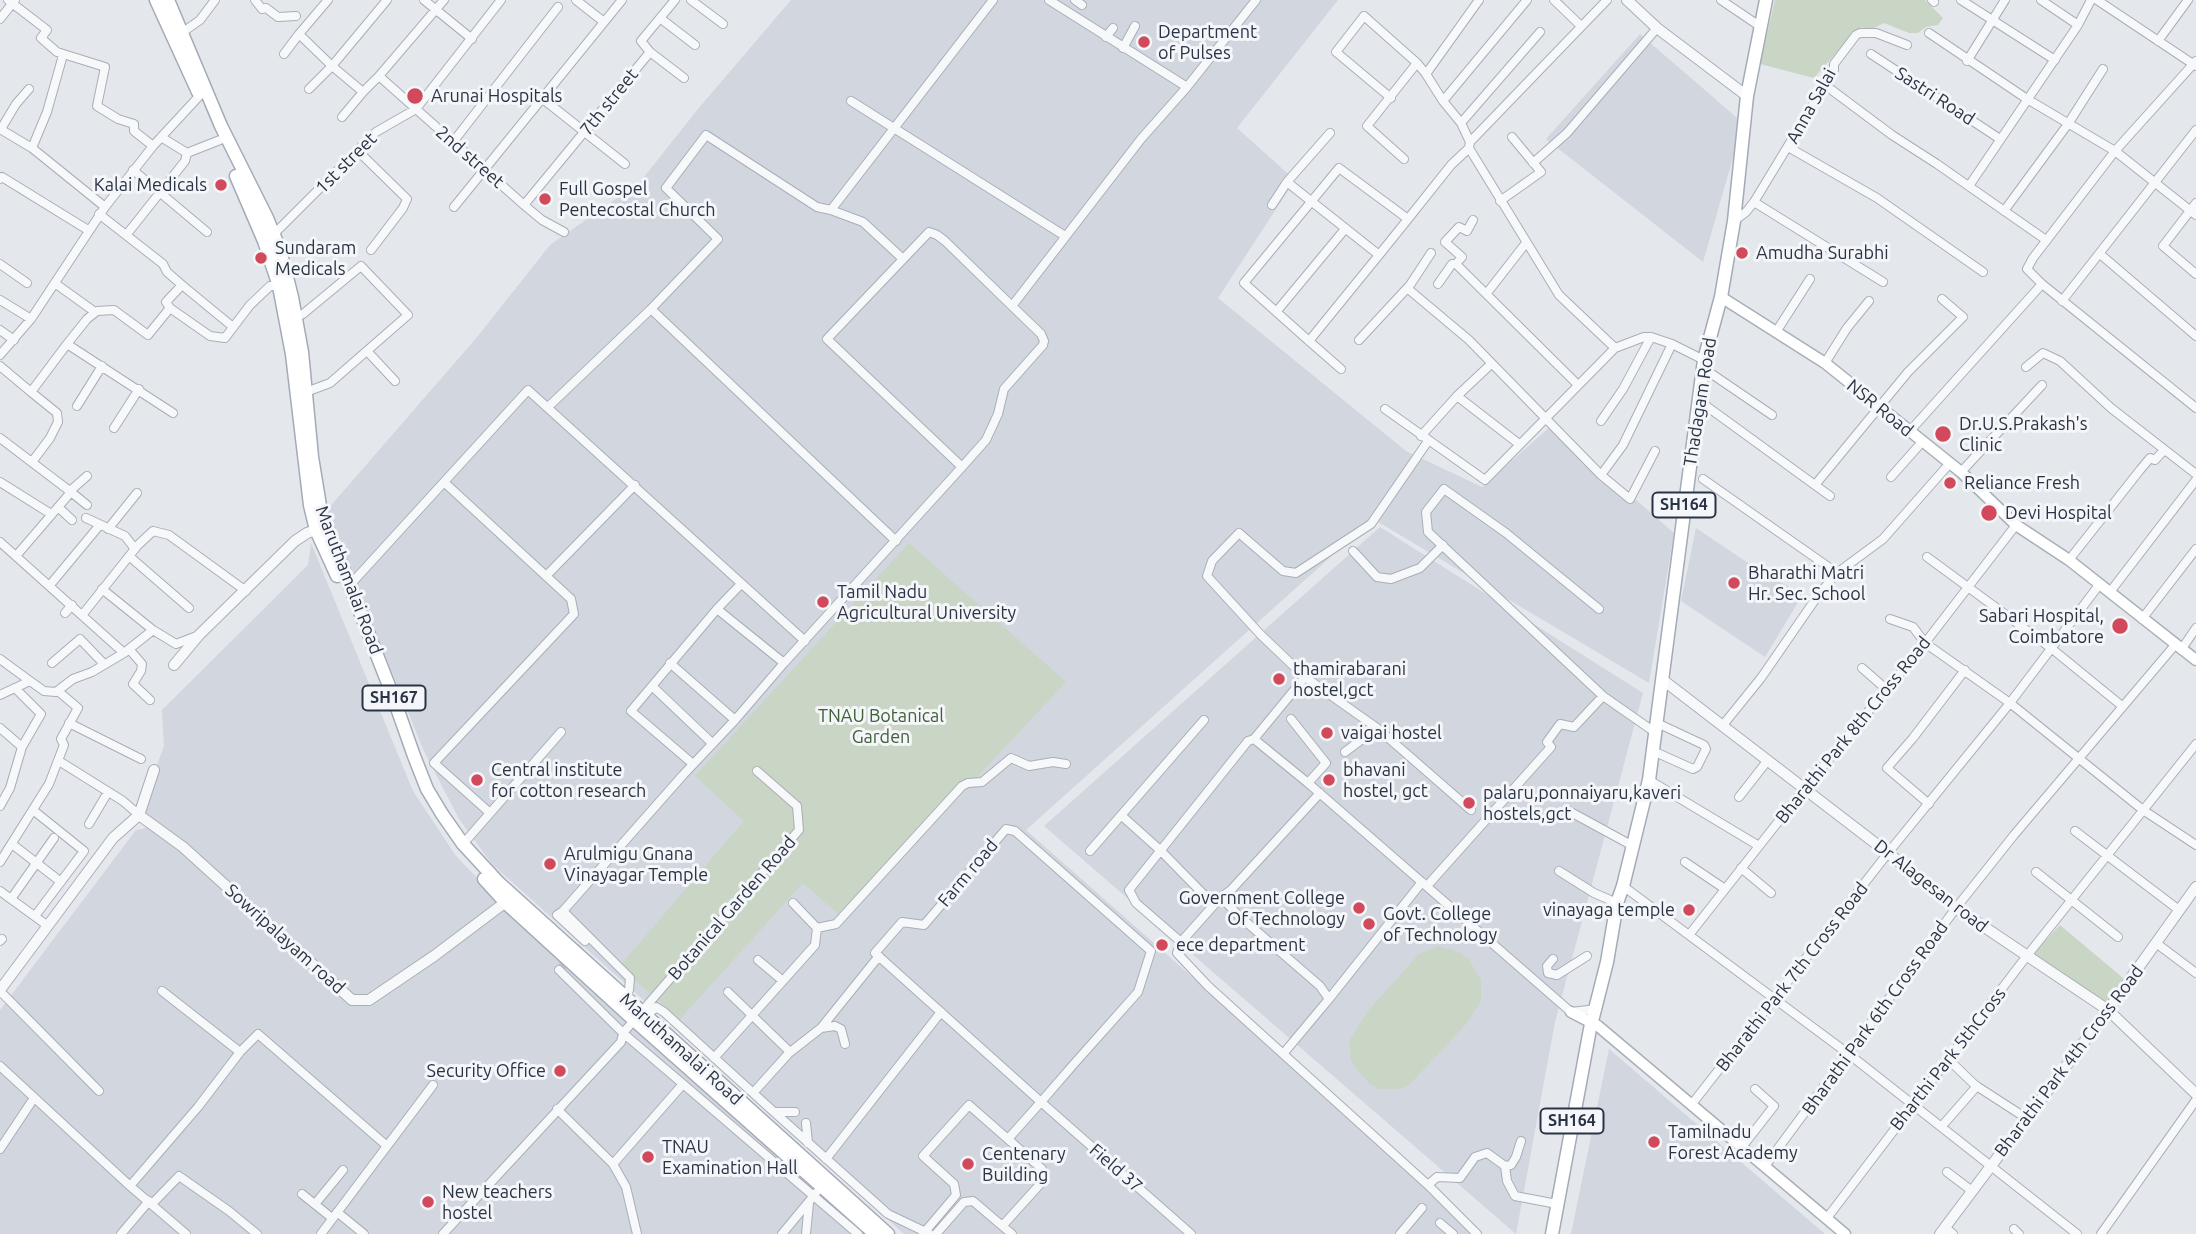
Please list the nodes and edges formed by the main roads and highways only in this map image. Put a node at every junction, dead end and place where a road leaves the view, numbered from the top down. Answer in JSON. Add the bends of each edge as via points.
{"nodes":[{"id":1,"x":156,"y":0,"type":"edge"},
{"id":2,"x":167,"y":0,"type":"edge"},
{"id":3,"x":1766,"y":0,"type":"edge"},
{"id":4,"x":203,"y":92,"type":"junction"},
{"id":5,"x":269,"y":238,"type":"junction"},
{"id":6,"x":1721,"y":297,"type":"junction"},
{"id":7,"x":2196,"y":660,"type":"edge"},
{"id":8,"x":510,"y":899,"type":"junction"},
{"id":9,"x":1570,"y":1012,"type":"road end"},
{"id":10,"x":640,"y":1017,"type":"junction"},
{"id":11,"x":1595,"y":1025,"type":"junction"},
{"id":12,"x":875,"y":1234,"type":"edge"},
{"id":13,"x":888,"y":1234,"type":"edge"},
{"id":14,"x":1552,"y":1234,"type":"edge"},
{"id":15,"x":1558,"y":1234,"type":"edge"},
{"id":16,"x":1845,"y":1234,"type":"edge"}],
"edges":[{"from":1,"to":4,"type":"main road","name":"Maruthamalai Road","number":"SH167"},
{"from":2,"to":4,"type":"main road","name":"Maruthamalai Road","number":"SH167"},
{"from":3,"to":6,"type":"main road","name":"Thadagam Road","number":"SH164"},
{"from":4,"to":5,"type":"main road","name":"Maruthamalai Road","number":"SH167"},
{"from":4,"to":5,"type":"main road","name":"Maruthamalai Road","number":"SH167","via":[[220,140]]},
{"from":5,"to":8,"type":"main road","name":"Maruthamalai Road","number":"SH167","via":[[285,266],[302,352],[321,512],[427,789],[463,844]]},
{"from":5,"to":8,"type":"main road","name":"Maruthamalai Road","number":"SH167","via":[[292,354],[316,530],[367,646],[421,792],[456,846]]},
{"from":6,"to":7,"type":"main road","name":"NSR Road","via":[[1825,363],[1961,472],[2016,525],[2069,560]]},
{"from":6,"to":11,"type":"main road","name":"Thadagam Road","number":"SH164","via":[[1703,364],[1649,780],[1617,903]]},
{"from":8,"to":10,"type":"main road","name":"Maruthamalai Road","number":"SH167"},
{"from":8,"to":10,"type":"main road","name":"Maruthamalai Road","number":"SH167","via":[[624,997]]},
{"from":9,"to":11,"type":"main road"},
{"from":10,"to":12,"type":"main road","name":"Maruthamalai Road","number":"SH167","via":[[815,1195]]},
{"from":10,"to":13,"type":"main road","name":"Maruthamalai Road","number":"SH167"},
{"from":11,"to":14,"type":"main road","name":"Thadagam Road","number":"SH164"},
{"from":11,"to":15,"type":"main road","name":"Thadagam Road","number":"SH164"},
{"from":11,"to":16,"type":"main road"}]}
